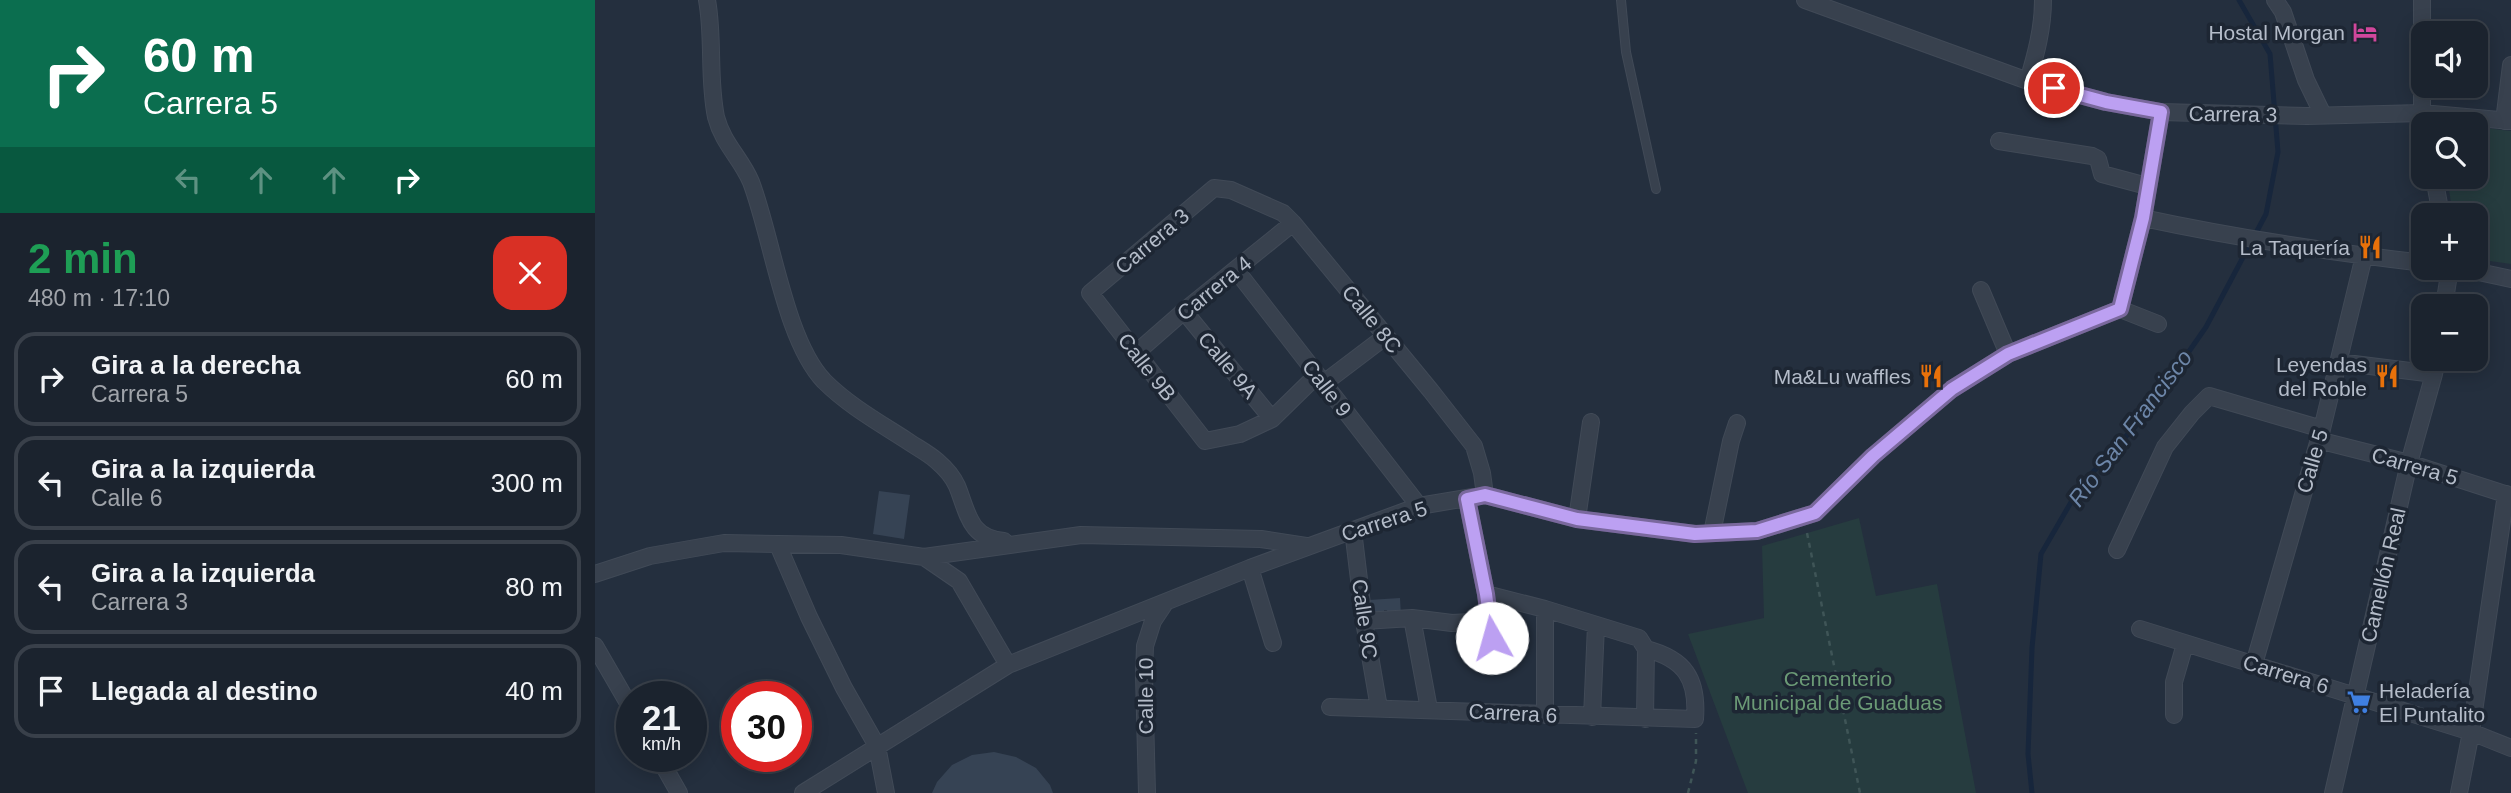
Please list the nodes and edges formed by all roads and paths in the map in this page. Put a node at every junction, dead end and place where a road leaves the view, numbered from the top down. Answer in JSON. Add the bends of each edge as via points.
{"nodes":[{"id":1,"x":707,"y":0,"type":"edge"},
{"id":2,"x":1621,"y":0,"type":"edge"},
{"id":3,"x":1807,"y":0,"type":"edge"},
{"id":4,"x":2043,"y":0,"type":"edge"},
{"id":5,"x":2275,"y":0,"type":"edge"},
{"id":6,"x":2422,"y":0,"type":"edge"},
{"id":7,"x":2511,"y":65,"type":"edge"},
{"id":8,"x":2028,"y":81,"type":"junction"},
{"id":9,"x":2161,"y":112,"type":"junction"},
{"id":10,"x":2423,"y":112,"type":"edge"},
{"id":11,"x":2315,"y":115,"type":"junction"},
{"id":12,"x":2411,"y":118,"type":"edge"},
{"id":13,"x":2488,"y":120,"type":"edge"},
{"id":14,"x":2508,"y":121,"type":"edge"},
{"id":15,"x":1999,"y":141,"type":"dead end"},
{"id":16,"x":2147,"y":186,"type":"junction"},
{"id":17,"x":1214,"y":188,"type":"joint"},
{"id":18,"x":1656,"y":189,"type":"dead end"},
{"id":19,"x":2143,"y":218,"type":"junction"},
{"id":20,"x":1293,"y":223,"type":"junction"},
{"id":21,"x":2364,"y":256,"type":"junction"},
{"id":22,"x":2411,"y":261,"type":"edge"},
{"id":23,"x":1236,"y":270,"type":"junction"},
{"id":24,"x":2488,"y":274,"type":"edge"},
{"id":25,"x":2511,"y":279,"type":"edge"},
{"id":26,"x":1981,"y":290,"type":"dead end"},
{"id":27,"x":1090,"y":293,"type":"joint"},
{"id":28,"x":2120,"y":309,"type":"junction"},
{"id":29,"x":1184,"y":311,"type":"junction"},
{"id":30,"x":2158,"y":324,"type":"dead end"},
{"id":31,"x":1386,"y":336,"type":"junction"},
{"id":32,"x":1136,"y":353,"type":"junction"},
{"id":33,"x":2008,"y":354,"type":"junction"},
{"id":34,"x":2338,"y":362,"type":"junction"},
{"id":35,"x":2411,"y":365,"type":"edge"},
{"id":36,"x":2434,"y":371,"type":"edge"},
{"id":37,"x":1320,"y":379,"type":"junction"},
{"id":38,"x":1272,"y":419,"type":"junction"},
{"id":39,"x":1591,"y":422,"type":"dead end"},
{"id":40,"x":1737,"y":423,"type":"dead end"},
{"id":41,"x":2320,"y":434,"type":"junction"},
{"id":42,"x":2409,"y":463,"type":"junction"},
{"id":43,"x":1485,"y":495,"type":"junction"},
{"id":44,"x":2509,"y":495,"type":"edge"},
{"id":45,"x":1467,"y":499,"type":"junction"},
{"id":46,"x":1419,"y":506,"type":"junction"},
{"id":47,"x":1804,"y":516,"type":"junction"},
{"id":48,"x":1577,"y":519,"type":"junction"},
{"id":49,"x":1353,"y":530,"type":"junction"},
{"id":50,"x":1712,"y":533,"type":"junction"},
{"id":51,"x":1018,"y":543,"type":"junction"},
{"id":52,"x":778,"y":545,"type":"junction"},
{"id":53,"x":1308,"y":546,"type":"junction"},
{"id":54,"x":2117,"y":550,"type":"dead end"},
{"id":55,"x":924,"y":557,"type":"junction"},
{"id":56,"x":1249,"y":568,"type":"junction"},
{"id":57,"x":595,"y":574,"type":"edge"},
{"id":58,"x":1486,"y":594,"type":"junction"},
{"id":59,"x":1165,"y":603,"type":"junction"},
{"id":60,"x":1545,"y":609,"type":"junction"},
{"id":61,"x":1412,"y":618,"type":"junction"},
{"id":62,"x":1364,"y":621,"type":"junction"},
{"id":63,"x":1490,"y":621,"type":"junction"},
{"id":64,"x":1596,"y":625,"type":"junction"},
{"id":65,"x":2140,"y":629,"type":"dead end"},
{"id":66,"x":1273,"y":643,"type":"dead end"},
{"id":67,"x":1642,"y":644,"type":"junction"},
{"id":68,"x":2185,"y":644,"type":"junction"},
{"id":69,"x":595,"y":646,"type":"edge"},
{"id":70,"x":1493,"y":654,"type":"dead end"},
{"id":71,"x":2254,"y":664,"type":"junction"},
{"id":72,"x":1008,"y":665,"type":"junction"},
{"id":73,"x":616,"y":682,"type":"edge"},
{"id":74,"x":2355,"y":695,"type":"junction"},
{"id":75,"x":1330,"y":706,"type":"dead end"},
{"id":76,"x":1379,"y":708,"type":"junction"},
{"id":77,"x":1429,"y":709,"type":"junction"},
{"id":78,"x":1545,"y":715,"type":"junction"},
{"id":79,"x":2174,"y":715,"type":"dead end"},
{"id":80,"x":1592,"y":717,"type":"junction"},
{"id":81,"x":1645,"y":719,"type":"junction"},
{"id":82,"x":1695,"y":719,"type":"junction"},
{"id":83,"x":2471,"y":732,"type":"junction"},
{"id":84,"x":877,"y":746,"type":"junction"},
{"id":85,"x":2511,"y":748,"type":"edge"},
{"id":86,"x":667,"y":772,"type":"edge"},
{"id":87,"x":679,"y":793,"type":"edge"},
{"id":88,"x":803,"y":793,"type":"edge"},
{"id":89,"x":886,"y":793,"type":"edge"},
{"id":90,"x":1147,"y":793,"type":"edge"},
{"id":91,"x":1688,"y":793,"type":"edge"},
{"id":92,"x":1860,"y":793,"type":"edge"},
{"id":93,"x":2333,"y":793,"type":"edge"},
{"id":94,"x":2459,"y":793,"type":"edge"}],
"edges":[{"from":1,"to":51,"type":"street","via":[[717,117],[726,143],[750,179],[791,319],[804,348],[822,379],[851,404],[936,460],[956,483],[970,523],[990,540]]},
{"from":2,"to":18,"type":"lane","via":[[1626,52]]},
{"from":3,"to":8,"type":"street","name":"Carrera 3"},
{"from":4,"to":8,"type":"street","via":[[2038,50]]},
{"from":5,"to":11,"type":"street","via":[[2283,12]]},
{"from":6,"to":10,"type":"street"},
{"from":7,"to":14,"type":"street"},
{"from":8,"to":9,"type":"street","name":"Carrera 3"},
{"from":9,"to":11,"type":"street","name":"Carrera 3"},
{"from":9,"to":16,"type":"street"},
{"from":11,"to":12,"type":"street","name":"Carrera 3"},
{"from":13,"to":14,"type":"street","name":"Carrera 3"},
{"from":15,"to":16,"type":"street","via":[[2092,156],[2098,159],[2102,174]]},
{"from":16,"to":19,"type":"street"},
{"from":17,"to":20,"type":"street","name":"Calle 8C","via":[[1231,190],[1283,213]]},
{"from":17,"to":27,"type":"street","name":"Carrera 3"},
{"from":19,"to":21,"type":"street"},
{"from":19,"to":28,"type":"street"},
{"from":20,"to":23,"type":"street","name":"Carrera 4"},
{"from":20,"to":31,"type":"street","name":"Calle 8C"},
{"from":21,"to":22,"type":"street"},
{"from":21,"to":34,"type":"street","name":"Calle 5"},
{"from":23,"to":29,"type":"street","name":"Carrera 4"},
{"from":23,"to":37,"type":"street","name":"Calle 9"},
{"from":24,"to":25,"type":"street"},
{"from":26,"to":33,"type":"street"},
{"from":27,"to":32,"type":"street","name":"Calle 9B"},
{"from":28,"to":30,"type":"street"},
{"from":28,"to":33,"type":"street","name":"Carrera 5"},
{"from":29,"to":32,"type":"street","name":"Carrera 4"},
{"from":29,"to":38,"type":"street","name":"Calle 9A"},
{"from":31,"to":37,"type":"street"},
{"from":31,"to":43,"type":"street","name":"Calle 8C","via":[[1474,446]]},
{"from":32,"to":38,"type":"street","name":"Calle 9B","via":[[1205,441],[1240,434]]},
{"from":33,"to":47,"type":"street","name":"Carrera 5","via":[[1952,389],[1815,513]]},
{"from":34,"to":35,"type":"street"},
{"from":34,"to":41,"type":"street","name":"Calle 5"},
{"from":36,"to":42,"type":"street","name":"Camellón Real"},
{"from":37,"to":38,"type":"street"},
{"from":37,"to":46,"type":"street","name":"Calle 9"},
{"from":39,"to":48,"type":"street"},
{"from":40,"to":50,"type":"street"},
{"from":41,"to":42,"type":"street","name":"Carrera 5"},
{"from":41,"to":54,"type":"street","name":"Carrera 5","via":[[2209,396],[2165,447]]},
{"from":41,"to":71,"type":"street","name":"Calle 5"},
{"from":42,"to":44,"type":"street","name":"Carrera 5"},
{"from":42,"to":74,"type":"street","name":"Camellón Real"},
{"from":43,"to":45,"type":"street","name":"Carrera 5"},
{"from":43,"to":48,"type":"street","name":"Carrera 5"},
{"from":44,"to":83,"type":"street"},
{"from":45,"to":46,"type":"street","name":"Carrera 5"},
{"from":45,"to":58,"type":"street"},
{"from":46,"to":49,"type":"street","name":"Carrera 5"},
{"from":47,"to":50,"type":"street","name":"Carrera 5","via":[[1757,531]]},
{"from":47,"to":92,"type":"path"},
{"from":48,"to":50,"type":"street","name":"Carrera 5"},
{"from":49,"to":53,"type":"street","name":"Carrera 5"},
{"from":49,"to":62,"type":"street","name":"Calle 9C"},
{"from":51,"to":53,"type":"street","via":[[1095,535],[1261,539]]},
{"from":51,"to":55,"type":"street"},
{"from":52,"to":55,"type":"street","via":[[841,545]]},
{"from":52,"to":57,"type":"street","via":[[724,543],[650,556]]},
{"from":52,"to":84,"type":"street","via":[[838,676]]},
{"from":53,"to":56,"type":"street","name":"Carrera 5"},
{"from":55,"to":72,"type":"street","via":[[959,580]]},
{"from":56,"to":59,"type":"street","name":"Carrera 5"},
{"from":56,"to":66,"type":"street"},
{"from":58,"to":60,"type":"street"},
{"from":58,"to":63,"type":"street"},
{"from":59,"to":72,"type":"street","name":"Carrera 5"},
{"from":59,"to":90,"type":"street","name":"Calle 10","via":[[1145,646]]},
{"from":60,"to":64,"type":"street"},
{"from":60,"to":78,"type":"street"},
{"from":61,"to":62,"type":"street"},
{"from":61,"to":63,"type":"street"},
{"from":61,"to":77,"type":"street"},
{"from":62,"to":76,"type":"street","name":"Calle 9C"},
{"from":63,"to":70,"type":"street"},
{"from":64,"to":67,"type":"street"},
{"from":64,"to":80,"type":"street"},
{"from":65,"to":68,"type":"street","name":"Carrera 6"},
{"from":67,"to":81,"type":"street"},
{"from":67,"to":82,"type":"street","via":[[1680,663],[1691,681]]},
{"from":68,"to":71,"type":"street","name":"Carrera 6"},
{"from":68,"to":79,"type":"street","via":[[2174,682]]},
{"from":69,"to":73,"type":"street"},
{"from":71,"to":74,"type":"street","name":"Carrera 6"},
{"from":72,"to":84,"type":"street","name":"Carrera 5"},
{"from":74,"to":83,"type":"street","name":"Carrera 6"},
{"from":74,"to":93,"type":"street","name":"Camellón Real"},
{"from":75,"to":76,"type":"street","name":"Carrera 6"},
{"from":76,"to":77,"type":"street","name":"Carrera 6"},
{"from":77,"to":78,"type":"street","name":"Carrera 6"},
{"from":78,"to":80,"type":"street","name":"Carrera 6"},
{"from":80,"to":81,"type":"street","name":"Carrera 6"},
{"from":81,"to":82,"type":"street","name":"Carrera 6"},
{"from":82,"to":91,"type":"path","via":[[1696,761]]},
{"from":83,"to":85,"type":"street","name":"Carrera 6"},
{"from":83,"to":94,"type":"street"},
{"from":84,"to":88,"type":"street","name":"Carrera 5"},
{"from":84,"to":89,"type":"street"},
{"from":86,"to":87,"type":"street"}]}
